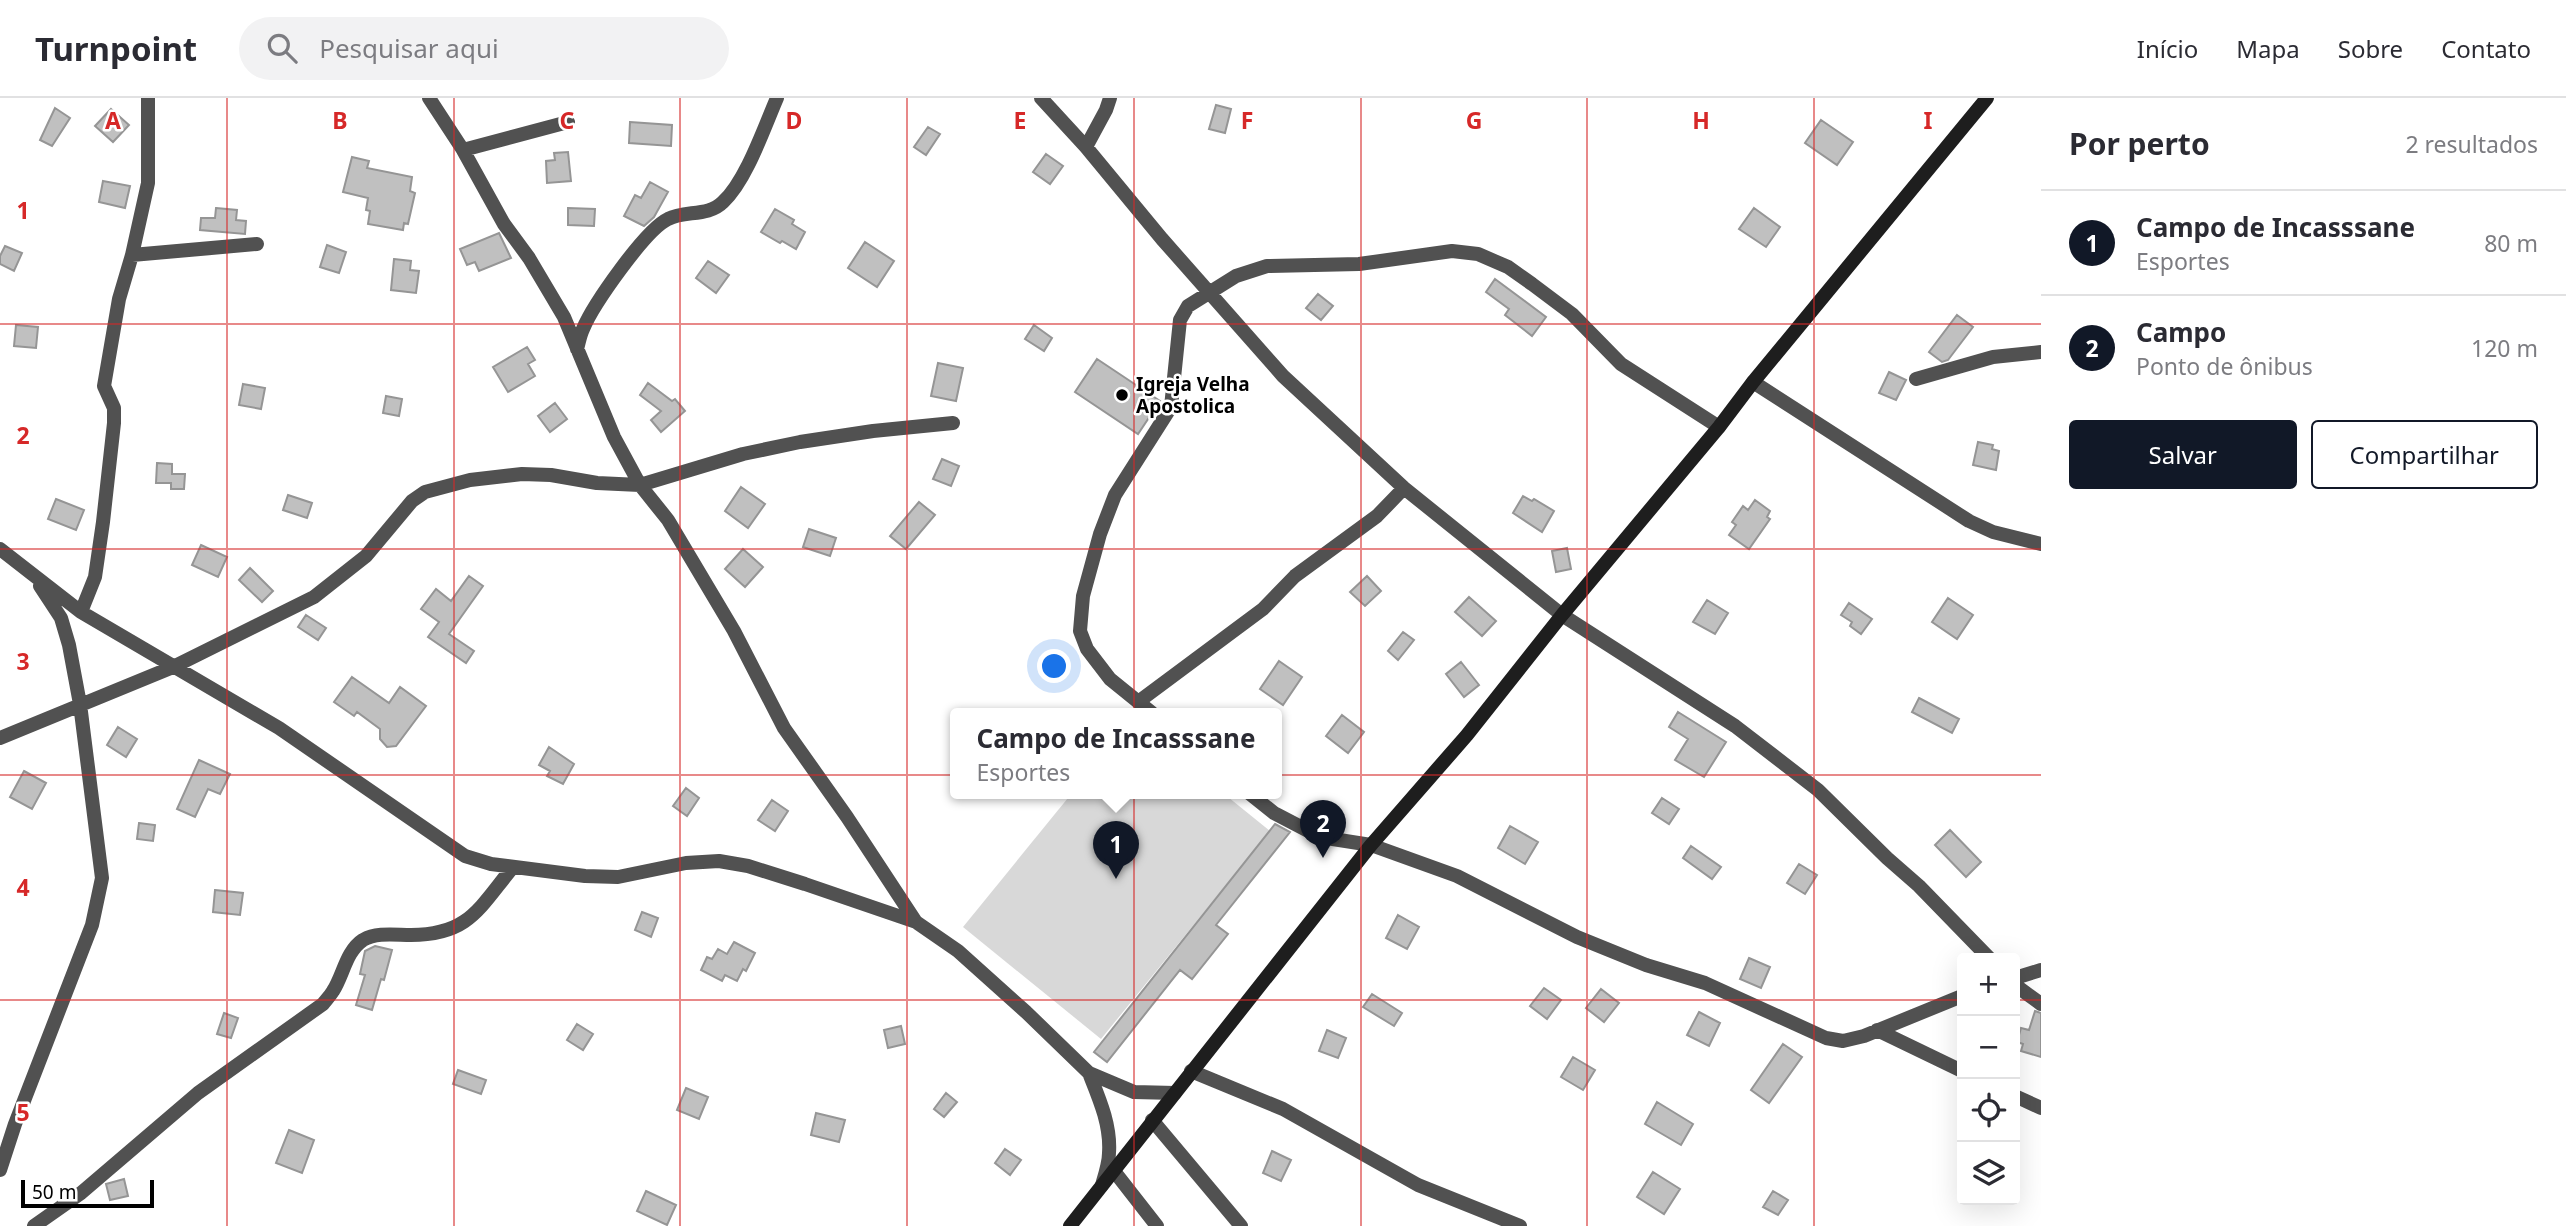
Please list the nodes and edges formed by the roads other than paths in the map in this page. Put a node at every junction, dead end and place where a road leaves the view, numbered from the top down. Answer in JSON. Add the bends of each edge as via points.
{"nodes":[{"id":1,"x":148,"y":98,"type":"edge"},
{"id":2,"x":429,"y":98,"type":"edge"},
{"id":3,"x":777,"y":98,"type":"edge"},
{"id":4,"x":1041,"y":98,"type":"edge"},
{"id":5,"x":1110,"y":98,"type":"edge"},
{"id":6,"x":1987,"y":98,"type":"edge"},
{"id":7,"x":568,"y":122,"type":"dead end"},
{"id":8,"x":1086,"y":147,"type":"junction"},
{"id":9,"x":463,"y":149,"type":"junction"},
{"id":10,"x":257,"y":244,"type":"dead end"},
{"id":11,"x":132,"y":255,"type":"junction"},
{"id":12,"x":1211,"y":293,"type":"junction"},
{"id":13,"x":577,"y":349,"type":"junction"},
{"id":14,"x":2041,"y":352,"type":"edge"},
{"id":15,"x":1916,"y":379,"type":"dead end"},
{"id":16,"x":1753,"y":382,"type":"junction"},
{"id":17,"x":953,"y":423,"type":"dead end"},
{"id":18,"x":1719,"y":427,"type":"junction"},
{"id":19,"x":640,"y":485,"type":"junction"},
{"id":20,"x":1404,"y":488,"type":"junction"},
{"id":21,"x":2041,"y":544,"type":"edge"},
{"id":22,"x":0,"y":549,"type":"edge"},
{"id":23,"x":33,"y":576,"type":"junction"},
{"id":24,"x":82,"y":612,"type":"junction"},
{"id":25,"x":1562,"y":615,"type":"junction"},
{"id":26,"x":173,"y":667,"type":"junction"},
{"id":27,"x":1138,"y":702,"type":"junction"},
{"id":28,"x":80,"y":704,"type":"junction"},
{"id":29,"x":1146,"y":708,"type":"edge"},
{"id":30,"x":0,"y":738,"type":"edge"},
{"id":31,"x":1257,"y":799,"type":"edge"},
{"id":32,"x":1371,"y":845,"type":"junction"},
{"id":33,"x":513,"y":867,"type":"junction"},
{"id":34,"x":916,"y":922,"type":"junction"},
{"id":35,"x":1984,"y":953,"type":"edge"},
{"id":36,"x":2041,"y":970,"type":"edge"},
{"id":37,"x":2020,"y":976,"type":"edge"},
{"id":38,"x":2020,"y":989,"type":"edge"},
{"id":39,"x":1957,"y":998,"type":"edge"},
{"id":40,"x":2041,"y":1004,"type":"edge"},
{"id":41,"x":1877,"y":1030,"type":"junction"},
{"id":42,"x":1957,"y":1070,"type":"edge"},
{"id":43,"x":1191,"y":1071,"type":"junction"},
{"id":44,"x":1088,"y":1073,"type":"junction"},
{"id":45,"x":1175,"y":1093,"type":"junction"},
{"id":46,"x":2020,"y":1098,"type":"edge"},
{"id":47,"x":2041,"y":1108,"type":"edge"},
{"id":48,"x":1152,"y":1120,"type":"junction"},
{"id":49,"x":0,"y":1170,"type":"edge"},
{"id":50,"x":1114,"y":1171,"type":"junction"},
{"id":51,"x":1102,"y":1185,"type":"junction"},
{"id":52,"x":48,"y":1216,"type":"junction"},
{"id":53,"x":34,"y":1226,"type":"edge"},
{"id":54,"x":60,"y":1226,"type":"edge"},
{"id":55,"x":1070,"y":1226,"type":"edge"},
{"id":56,"x":1157,"y":1226,"type":"edge"},
{"id":57,"x":1241,"y":1226,"type":"edge"},
{"id":58,"x":1520,"y":1226,"type":"edge"}],
"edges":[{"from":1,"to":11,"type":"street","via":[[148,183]]},
{"from":2,"to":9,"type":"street"},
{"from":3,"to":13,"type":"street","via":[[726,200],[716,209],[668,219],[653,230],[596,305]]},
{"from":4,"to":8,"type":"street"},
{"from":5,"to":8,"type":"street"},
{"from":6,"to":16,"type":"street"},
{"from":7,"to":9,"type":"street"},
{"from":8,"to":12,"type":"street"},
{"from":9,"to":13,"type":"street","via":[[503,224],[564,317]]},
{"from":10,"to":11,"type":"street"},
{"from":11,"to":24,"type":"street","via":[[108,354],[104,386],[114,408],[111,447],[95,577]]},
{"from":12,"to":18,"type":"street","via":[[1236,276],[1267,266],[1359,264],[1452,251],[1478,254],[1532,284],[1572,314],[1621,363]]},
{"from":12,"to":20,"type":"street","via":[[1283,376]]},
{"from":12,"to":27,"type":"street","via":[[1188,306],[1180,320],[1171,407],[1115,495],[1083,596],[1080,631],[1087,649],[1110,679]]},
{"from":13,"to":19,"type":"street"},
{"from":14,"to":15,"type":"street","via":[[1993,357]]},
{"from":16,"to":18,"type":"street"},
{"from":16,"to":21,"type":"street","via":[[1969,521]]},
{"from":17,"to":19,"type":"street","via":[[800,442]]},
{"from":18,"to":25,"type":"street"},
{"from":19,"to":26,"type":"street","via":[[522,474],[470,480],[425,492],[366,556],[314,597]]},
{"from":19,"to":34,"type":"street","via":[[668,520],[734,631],[784,728]]},
{"from":20,"to":25,"type":"street"},
{"from":20,"to":27,"type":"street","via":[[1377,516],[1296,576],[1263,609]]},
{"from":22,"to":23,"type":"street"},
{"from":23,"to":24,"type":"street"},
{"from":23,"to":28,"type":"street","via":[[61,618]]},
{"from":24,"to":26,"type":"street"},
{"from":25,"to":32,"type":"street","via":[[1467,736]]},
{"from":25,"to":35,"type":"street","via":[[1735,726],[1818,790]]},
{"from":26,"to":28,"type":"street"},
{"from":26,"to":33,"type":"street","via":[[279,727],[465,856]]},
{"from":27,"to":29,"type":"street"},
{"from":28,"to":30,"type":"street"},
{"from":28,"to":49,"type":"street","via":[[102,878],[99,903]]},
{"from":31,"to":32,"type":"street","via":[[1320,837]]},
{"from":32,"to":41,"type":"street","via":[[1457,876],[1577,937],[1705,983],[1826,1038],[1843,1041]]},
{"from":32,"to":43,"type":"street"},
{"from":33,"to":34,"type":"street","via":[[618,877],[719,861],[748,866]]},
{"from":33,"to":52,"type":"street","via":[[475,913],[452,930],[435,935],[377,935],[361,941],[323,1004],[198,1093]]},
{"from":34,"to":44,"type":"street","via":[[958,951]]},
{"from":36,"to":37,"type":"street"},
{"from":38,"to":40,"type":"street"},
{"from":39,"to":41,"type":"street"},
{"from":41,"to":42,"type":"street"},
{"from":43,"to":45,"type":"street"},
{"from":43,"to":58,"type":"street","via":[[1283,1109],[1418,1185]]},
{"from":44,"to":45,"type":"street","via":[[1134,1092]]},
{"from":44,"to":51,"type":"street","via":[[1107,1123],[1109,1153]]},
{"from":45,"to":48,"type":"street"},
{"from":46,"to":47,"type":"street"},
{"from":48,"to":50,"type":"street"},
{"from":48,"to":57,"type":"street"},
{"from":50,"to":51,"type":"street"},
{"from":50,"to":56,"type":"street"},
{"from":51,"to":55,"type":"street"},
{"from":52,"to":53,"type":"street"},
{"from":52,"to":54,"type":"street"}]}
